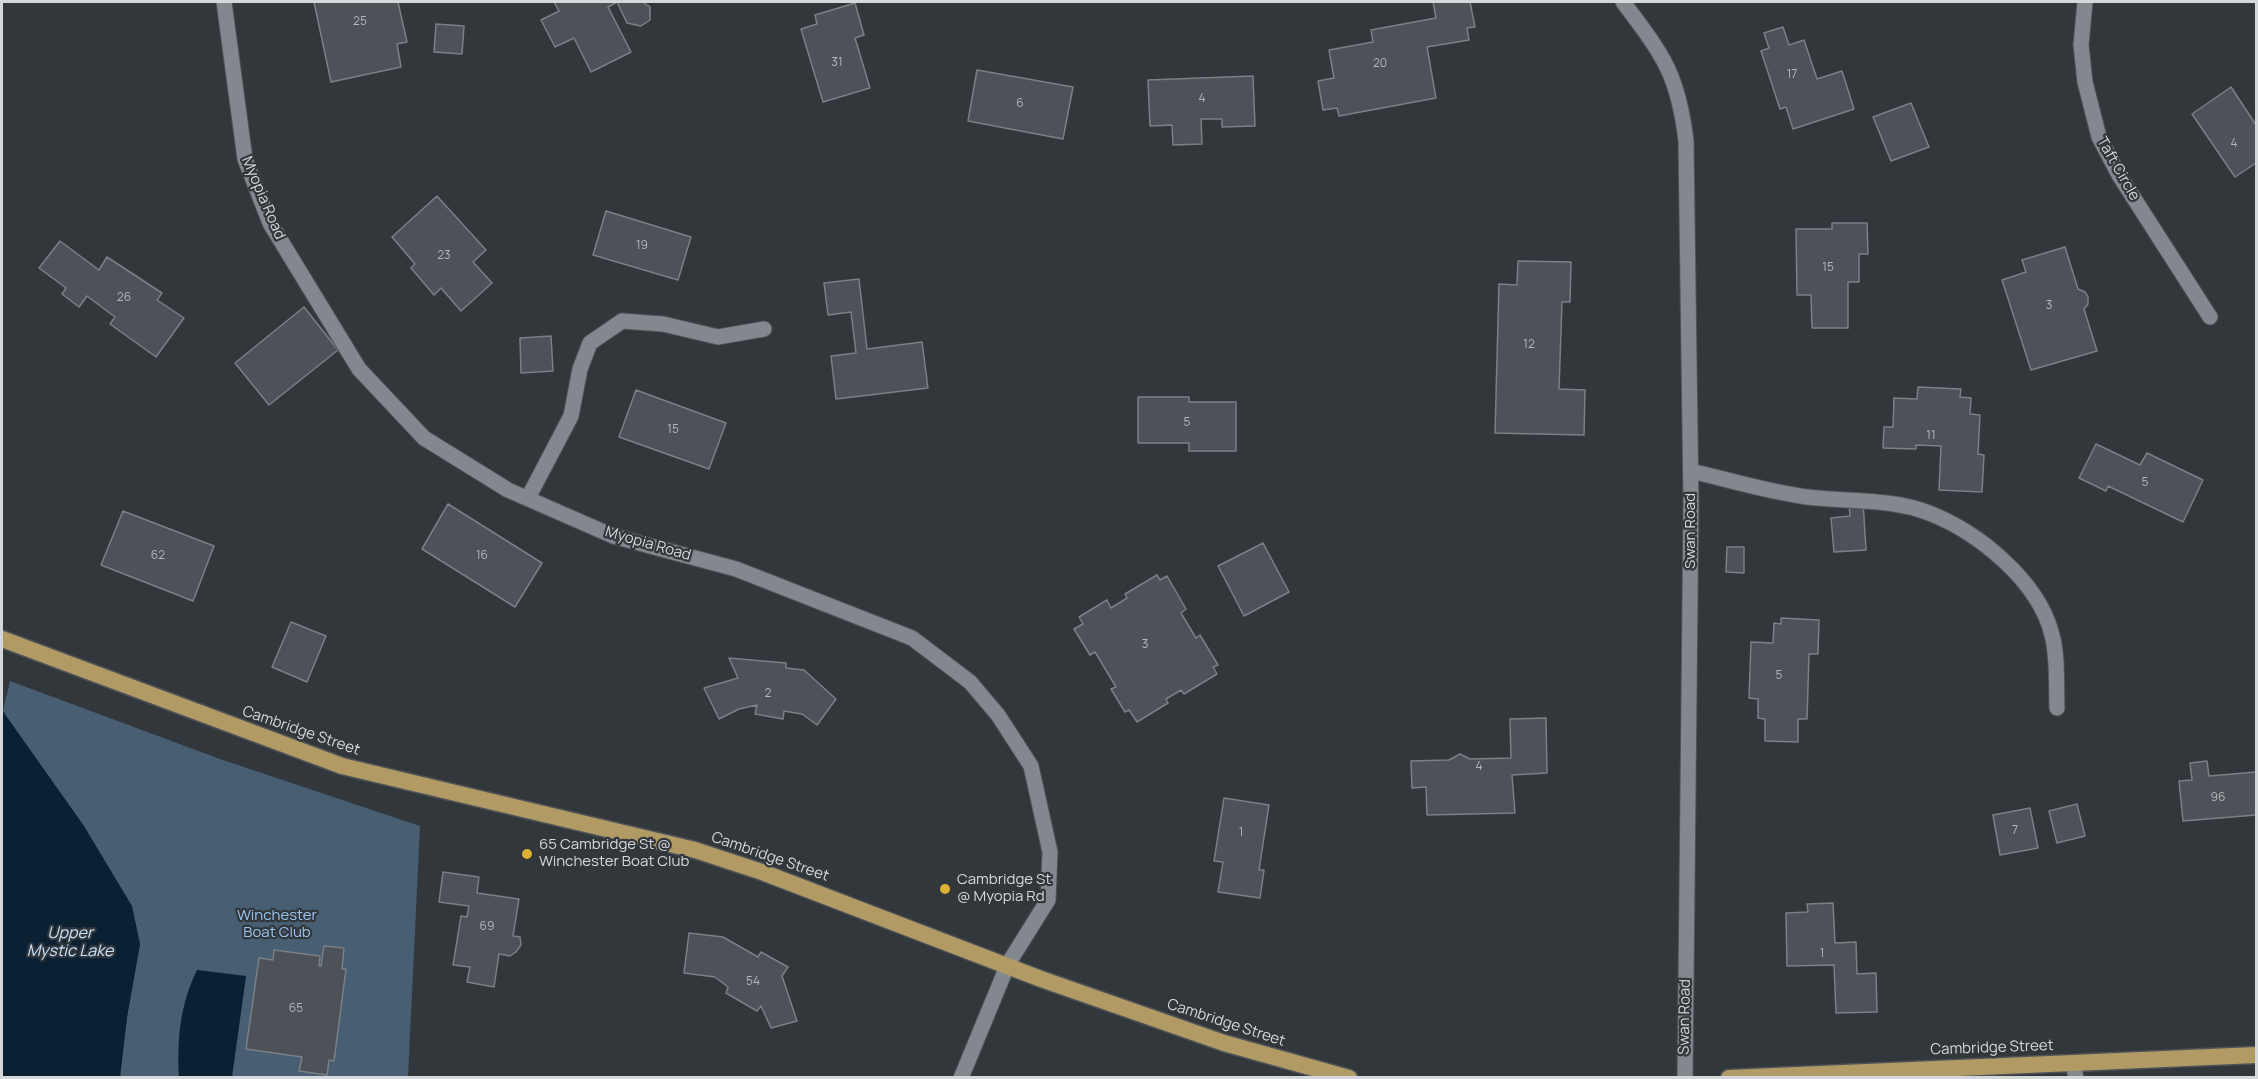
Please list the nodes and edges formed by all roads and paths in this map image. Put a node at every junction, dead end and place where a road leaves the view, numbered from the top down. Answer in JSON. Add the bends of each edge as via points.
{"nodes":[{"id":1,"x":224,"y":2,"type":"edge"},
{"id":2,"x":1623,"y":2,"type":"edge"},
{"id":3,"x":2085,"y":2,"type":"edge"},
{"id":4,"x":2210,"y":317,"type":"dead end"},
{"id":5,"x":764,"y":329,"type":"dead end"},
{"id":6,"x":1691,"y":471,"type":"junction"},
{"id":7,"x":528,"y":498,"type":"junction"},
{"id":8,"x":2,"y":639,"type":"edge"},
{"id":9,"x":2057,"y":708,"type":"dead end"},
{"id":10,"x":1008,"y":964,"type":"junction"},
{"id":11,"x":2256,"y":1054,"type":"edge"},
{"id":12,"x":2075,"y":1070,"type":"edge"},
{"id":13,"x":961,"y":1077,"type":"edge"},
{"id":14,"x":1349,"y":1077,"type":"edge"},
{"id":15,"x":1685,"y":1077,"type":"edge"},
{"id":16,"x":1730,"y":1077,"type":"edge"}],
"edges":[{"from":1,"to":7,"type":"street","name":"Myopia Road","via":[[245,159],[270,223],[298,270],[359,369],[424,438],[508,490]]},
{"from":2,"to":6,"type":"street","name":"Swan Road","via":[[1671,70],[1683,114],[1688,184]]},
{"from":3,"to":4,"type":"street","name":"Taft Circle","via":[[2081,45],[2085,82],[2099,137]]},
{"from":5,"to":7,"type":"street","via":[[718,337],[663,324],[622,321],[590,343],[580,369],[571,416]]},
{"from":6,"to":9,"type":"street","via":[[1806,497],[1876,501],[1929,513],[1980,540],[2017,573],[2052,634]]},
{"from":6,"to":15,"type":"street","name":"Swan Road"},
{"from":7,"to":10,"type":"street","name":"Myopia Road","via":[[613,536],[736,569],[912,638],[970,682],[998,715],[1031,766],[1050,852],[1048,900]]},
{"from":8,"to":10,"type":"highway","name":"Cambridge Street","via":[[342,766],[694,850]]},
{"from":10,"to":13,"type":"street","name":"Myopia Road"},
{"from":10,"to":14,"type":"highway","name":"Cambridge Street","via":[[1224,1043]]},
{"from":11,"to":12,"type":"highway","name":"Cambridge Street"},
{"from":12,"to":16,"type":"highway","name":"Cambridge Street"}]}
